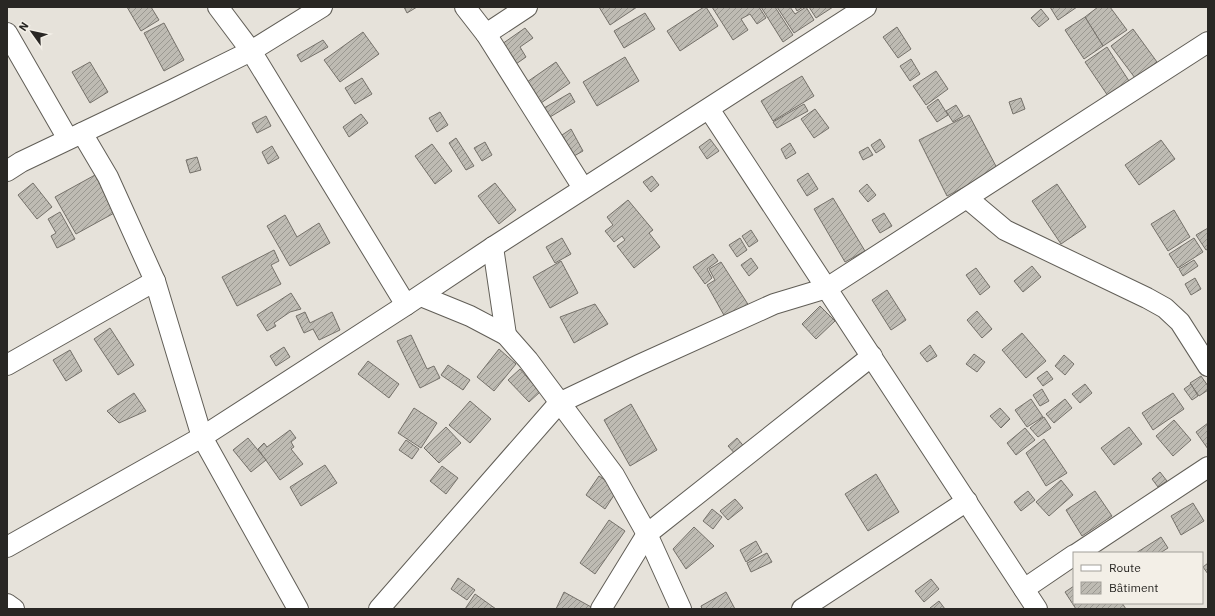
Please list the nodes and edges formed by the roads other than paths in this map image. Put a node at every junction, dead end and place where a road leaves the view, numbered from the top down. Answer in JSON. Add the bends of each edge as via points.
{"nodes":[{"id":1,"x":218,"y":7,"type":"edge"},
{"id":2,"x":322,"y":7,"type":"edge"},
{"id":3,"x":465,"y":7,"type":"edge"},
{"id":4,"x":527,"y":7,"type":"edge"},
{"id":5,"x":866,"y":7,"type":"edge"},
{"id":6,"x":7,"y":33,"type":"edge"},
{"id":7,"x":486,"y":34,"type":"junction"},
{"id":8,"x":1208,"y":42,"type":"edge"},
{"id":9,"x":251,"y":51,"type":"junction"},
{"id":10,"x":709,"y":109,"type":"junction"},
{"id":11,"x":75,"y":136,"type":"junction"},
{"id":12,"x":7,"y":171,"type":"edge"},
{"id":13,"x":583,"y":188,"type":"junction"},
{"id":14,"x":967,"y":198,"type":"junction"},
{"id":15,"x":493,"y":247,"type":"junction"},
{"id":16,"x":155,"y":281,"type":"junction"},
{"id":17,"x":827,"y":288,"type":"junction"},
{"id":18,"x":413,"y":300,"type":"junction"},
{"id":19,"x":506,"y":335,"type":"junction"},
{"id":20,"x":872,"y":356,"type":"junction"},
{"id":21,"x":7,"y":365,"type":"edge"},
{"id":22,"x":1208,"y":366,"type":"edge"},
{"id":23,"x":559,"y":404,"type":"junction"},
{"id":24,"x":202,"y":437,"type":"junction"},
{"id":25,"x":1208,"y":467,"type":"edge"},
{"id":26,"x":967,"y":501,"type":"junction"},
{"id":27,"x":647,"y":534,"type":"junction"},
{"id":28,"x":7,"y":547,"type":"edge"},
{"id":29,"x":1080,"y":552,"type":"edge"},
{"id":30,"x":1073,"y":556,"type":"edge"},
{"id":31,"x":1024,"y":589,"type":"junction"},
{"id":32,"x":7,"y":604,"type":"edge"},
{"id":33,"x":14,"y":609,"type":"edge"},
{"id":34,"x":298,"y":609,"type":"edge"},
{"id":35,"x":378,"y":609,"type":"edge"},
{"id":36,"x":601,"y":609,"type":"edge"},
{"id":37,"x":681,"y":609,"type":"edge"},
{"id":38,"x":802,"y":609,"type":"edge"},
{"id":39,"x":1037,"y":609,"type":"edge"}],
"edges":[{"from":1,"to":9,"type":"street"},
{"from":2,"to":9,"type":"street"},
{"from":3,"to":7,"type":"street"},
{"from":4,"to":7,"type":"street"},
{"from":5,"to":10,"type":"street"},
{"from":6,"to":11,"type":"street"},
{"from":7,"to":13,"type":"street"},
{"from":8,"to":14,"type":"street"},
{"from":9,"to":11,"type":"street"},
{"from":9,"to":18,"type":"street"},
{"from":10,"to":13,"type":"street"},
{"from":10,"to":17,"type":"street"},
{"from":11,"to":12,"type":"street"},
{"from":11,"to":16,"type":"street","via":[[108,177]]},
{"from":13,"to":15,"type":"street"},
{"from":14,"to":17,"type":"street"},
{"from":14,"to":22,"type":"street","via":[[1005,230],[1166,308],[1180,322]]},
{"from":15,"to":18,"type":"street"},
{"from":15,"to":19,"type":"street"},
{"from":16,"to":21,"type":"street"},
{"from":16,"to":24,"type":"street"},
{"from":17,"to":20,"type":"street"},
{"from":17,"to":23,"type":"street","via":[[774,304]]},
{"from":18,"to":19,"type":"street","via":[[470,316]]},
{"from":18,"to":24,"type":"street"},
{"from":19,"to":23,"type":"street","via":[[528,360]]},
{"from":20,"to":26,"type":"street"},
{"from":20,"to":27,"type":"street"},
{"from":23,"to":27,"type":"street","via":[[614,475]]},
{"from":23,"to":35,"type":"street"},
{"from":24,"to":28,"type":"street"},
{"from":24,"to":34,"type":"street"},
{"from":25,"to":29,"type":"street"},
{"from":26,"to":31,"type":"street"},
{"from":26,"to":38,"type":"street"},
{"from":27,"to":36,"type":"street"},
{"from":27,"to":37,"type":"street"},
{"from":30,"to":31,"type":"street"},
{"from":31,"to":39,"type":"street"},
{"from":32,"to":33,"type":"street"}]}
